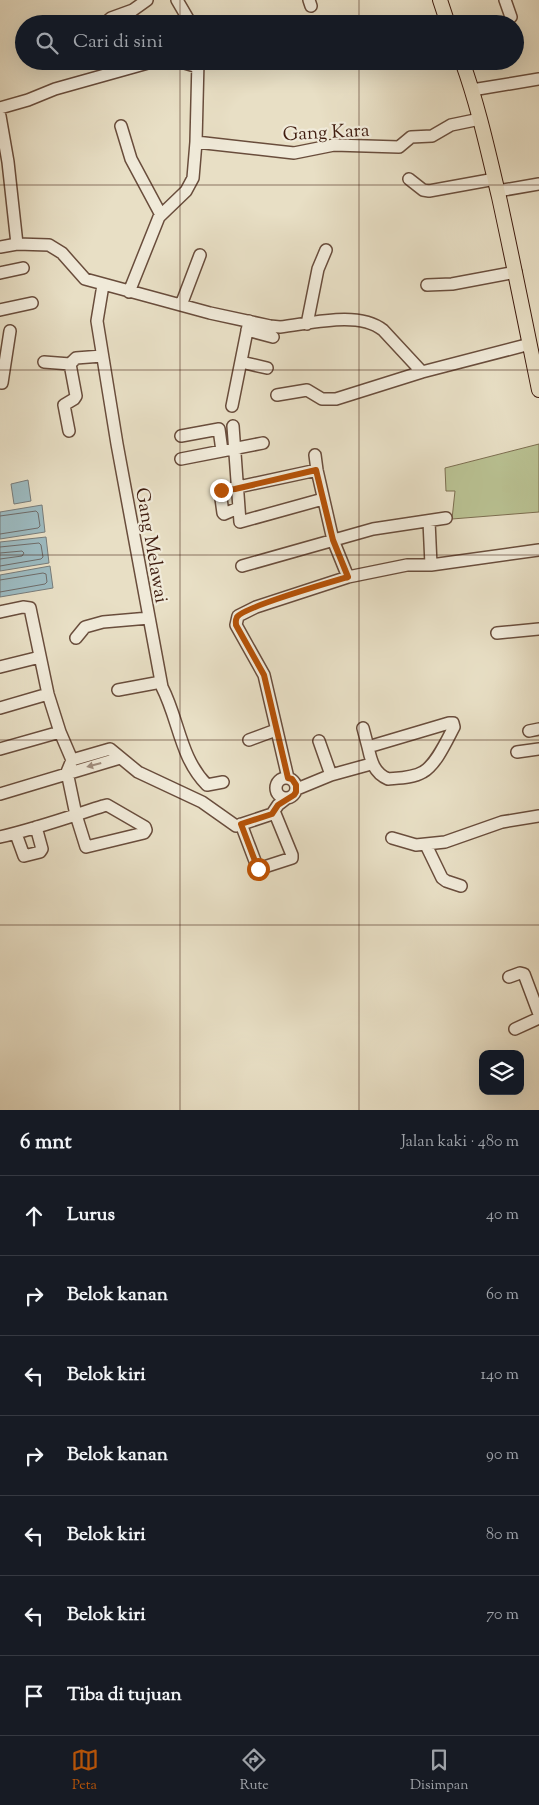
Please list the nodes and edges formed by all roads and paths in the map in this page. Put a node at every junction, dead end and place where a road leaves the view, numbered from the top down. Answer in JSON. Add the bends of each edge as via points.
{"nodes":[{"id":1,"x":147,"y":0,"type":"edge"},
{"id":2,"x":176,"y":0,"type":"edge"},
{"id":3,"x":440,"y":0,"type":"edge"},
{"id":4,"x":505,"y":0,"type":"edge"},
{"id":5,"x":120,"y":15,"type":"edge"},
{"id":6,"x":186,"y":15,"type":"edge"},
{"id":7,"x":445,"y":15,"type":"edge"},
{"id":8,"x":510,"y":15,"type":"edge"},
{"id":9,"x":123,"y":70,"type":"edge"},
{"id":10,"x":198,"y":70,"type":"edge"},
{"id":11,"x":465,"y":70,"type":"edge"},
{"id":12,"x":539,"y":79,"type":"edge"},
{"id":13,"x":472,"y":90,"type":"junction"},
{"id":14,"x":0,"y":108,"type":"edge"},
{"id":15,"x":0,"y":116,"type":"edge"},
{"id":16,"x":480,"y":119,"type":"junction"},
{"id":17,"x":121,"y":126,"type":"dead end"},
{"id":18,"x":1,"y":129,"type":"edge"},
{"id":19,"x":196,"y":142,"type":"junction"},
{"id":20,"x":409,"y":179,"type":"dead end"},
{"id":21,"x":539,"y":184,"type":"edge"},
{"id":22,"x":496,"y":185,"type":"junction"},
{"id":23,"x":161,"y":215,"type":"junction"},
{"id":24,"x":16,"y":244,"type":"junction"},
{"id":25,"x":0,"y":247,"type":"edge"},
{"id":26,"x":326,"y":250,"type":"dead end"},
{"id":27,"x":200,"y":255,"type":"dead end"},
{"id":28,"x":23,"y":268,"type":"dead end"},
{"id":29,"x":516,"y":272,"type":"junction"},
{"id":30,"x":0,"y":273,"type":"edge"},
{"id":31,"x":102,"y":284,"type":"junction"},
{"id":32,"x":427,"y":285,"type":"dead end"},
{"id":33,"x":129,"y":292,"type":"junction"},
{"id":34,"x":32,"y":303,"type":"dead end"},
{"id":35,"x":182,"y":305,"type":"junction"},
{"id":36,"x":0,"y":310,"type":"edge"},
{"id":37,"x":307,"y":324,"type":"junction"},
{"id":38,"x":248,"y":326,"type":"junction"},
{"id":39,"x":10,"y":331,"type":"dead end"},
{"id":40,"x":273,"y":337,"type":"dead end"},
{"id":41,"x":530,"y":344,"type":"junction"},
{"id":42,"x":4,"y":349,"type":"edge"},
{"id":43,"x":102,"y":356,"type":"junction"},
{"id":44,"x":44,"y":362,"type":"dead end"},
{"id":45,"x":241,"y":362,"type":"junction"},
{"id":46,"x":70,"y":364,"type":"junction"},
{"id":47,"x":267,"y":368,"type":"dead end"},
{"id":48,"x":422,"y":372,"type":"junction"},
{"id":49,"x":2,"y":384,"type":"dead end"},
{"id":50,"x":539,"y":390,"type":"edge"},
{"id":51,"x":277,"y":395,"type":"dead end"},
{"id":52,"x":232,"y":406,"type":"dead end"},
{"id":53,"x":233,"y":426,"type":"dead end"},
{"id":54,"x":68,"y":430,"type":"dead end"},
{"id":55,"x":181,"y":436,"type":"dead end"},
{"id":56,"x":263,"y":443,"type":"dead end"},
{"id":57,"x":235,"y":448,"type":"junction"},
{"id":58,"x":222,"y":451,"type":"junction"},
{"id":59,"x":315,"y":455,"type":"dead end"},
{"id":60,"x":181,"y":459,"type":"dead end"},
{"id":61,"x":316,"y":470,"type":"junction"},
{"id":62,"x":238,"y":488,"type":"junction"},
{"id":63,"x":323,"y":499,"type":"junction"},
{"id":64,"x":238,"y":508,"type":"junction"},
{"id":65,"x":446,"y":518,"type":"dead end"},
{"id":66,"x":429,"y":521,"type":"junction"},
{"id":67,"x":333,"y":540,"type":"junction"},
{"id":68,"x":539,"y":550,"type":"edge"},
{"id":69,"x":431,"y":565,"type":"junction"},
{"id":70,"x":242,"y":566,"type":"dead end"},
{"id":71,"x":348,"y":577,"type":"junction"},
{"id":72,"x":0,"y":612,"type":"edge"},
{"id":73,"x":149,"y":618,"type":"junction"},
{"id":74,"x":539,"y":629,"type":"edge"},
{"id":75,"x":497,"y":633,"type":"dead end"},
{"id":76,"x":76,"y":638,"type":"dead end"},
{"id":77,"x":40,"y":657,"type":"junction"},
{"id":78,"x":0,"y":667,"type":"edge"},
{"id":79,"x":161,"y":682,"type":"junction"},
{"id":80,"x":118,"y":690,"type":"dead end"},
{"id":81,"x":48,"y":694,"type":"junction"},
{"id":82,"x":0,"y":708,"type":"edge"},
{"id":83,"x":363,"y":728,"type":"dead end"},
{"id":84,"x":438,"y":728,"type":"junction"},
{"id":85,"x":276,"y":730,"type":"junction"},
{"id":86,"x":60,"y":732,"type":"junction"},
{"id":87,"x":249,"y":740,"type":"dead end"},
{"id":88,"x":319,"y":741,"type":"dead end"},
{"id":89,"x":443,"y":746,"type":"junction"},
{"id":90,"x":368,"y":747,"type":"junction"},
{"id":91,"x":0,"y":749,"type":"edge"},
{"id":92,"x":539,"y":749,"type":"edge"},
{"id":93,"x":517,"y":752,"type":"dead end"},
{"id":94,"x":120,"y":758,"type":"junction"},
{"id":95,"x":72,"y":760,"type":"junction"},
{"id":96,"x":371,"y":764,"type":"junction"},
{"id":97,"x":68,"y":772,"type":"junction"},
{"id":98,"x":331,"y":775,"type":"junction"},
{"id":99,"x":288,"y":778,"type":"junction"},
{"id":100,"x":224,"y":782,"type":"dead end"},
{"id":101,"x":297,"y":789,"type":"junction"},
{"id":102,"x":0,"y":794,"type":"edge"},
{"id":103,"x":287,"y":798,"type":"junction"},
{"id":104,"x":274,"y":812,"type":"junction"},
{"id":105,"x":76,"y":815,"type":"junction"},
{"id":106,"x":539,"y":816,"type":"edge"},
{"id":107,"x":241,"y":824,"type":"junction"},
{"id":108,"x":36,"y":827,"type":"junction"},
{"id":109,"x":16,"y":834,"type":"junction"},
{"id":110,"x":0,"y":837,"type":"edge"},
{"id":111,"x":392,"y":838,"type":"dead end"},
{"id":112,"x":426,"y":844,"type":"junction"},
{"id":113,"x":461,"y":886,"type":"dead end"},
{"id":114,"x":510,"y":977,"type":"dead end"},
{"id":115,"x":539,"y":1016,"type":"edge"},
{"id":116,"x":515,"y":1029,"type":"dead end"}],
"edges":[{"from":1,"to":5,"type":"street"},
{"from":2,"to":6,"type":"street"},
{"from":3,"to":7,"type":"main road"},
{"from":4,"to":8,"type":"street"},
{"from":9,"to":14,"type":"street"},
{"from":10,"to":19,"type":"street"},
{"from":11,"to":13,"type":"main road"},
{"from":12,"to":13,"type":"street"},
{"from":13,"to":16,"type":"main road"},
{"from":15,"to":18,"type":"street"},
{"from":16,"to":19,"type":"street","name":"Gang Kara","via":[[451,125],[432,136],[411,137],[399,147],[334,145],[294,153]]},
{"from":16,"to":22,"type":"main road"},
{"from":17,"to":23,"type":"street","via":[[131,159]]},
{"from":18,"to":24,"type":"street","via":[[8,162]]},
{"from":19,"to":23,"type":"street","via":[[190,186]]},
{"from":20,"to":22,"type":"street","via":[[429,191]]},
{"from":21,"to":22,"type":"street"},
{"from":22,"to":29,"type":"main road"},
{"from":23,"to":33,"type":"street"},
{"from":24,"to":25,"type":"street"},
{"from":24,"to":31,"type":"street","via":[[42,244],[56,248],[85,279]]},
{"from":26,"to":37,"type":"street","via":[[318,269]]},
{"from":27,"to":35,"type":"street"},
{"from":28,"to":30,"type":"street"},
{"from":29,"to":32,"type":"street","via":[[452,284]]},
{"from":29,"to":41,"type":"main road"},
{"from":31,"to":33,"type":"street"},
{"from":31,"to":43,"type":"street","name":"Gang Melawai","via":[[97,315]]},
{"from":33,"to":35,"type":"street"},
{"from":34,"to":36,"type":"street"},
{"from":35,"to":38,"type":"street"},
{"from":37,"to":38,"type":"street"},
{"from":37,"to":48,"type":"street","via":[[346,320],[369,322],[378,326]]},
{"from":38,"to":40,"type":"street"},
{"from":38,"to":45,"type":"street"},
{"from":39,"to":42,"type":"street"},
{"from":41,"to":48,"type":"street"},
{"from":41,"to":50,"type":"main road"},
{"from":42,"to":49,"type":"street"},
{"from":43,"to":46,"type":"street","via":[[76,358]]},
{"from":43,"to":73,"type":"street","name":"Gang Melawai"},
{"from":44,"to":46,"type":"street"},
{"from":45,"to":47,"type":"street"},
{"from":45,"to":52,"type":"street"},
{"from":46,"to":54,"type":"street","via":[[76,396],[64,405]]},
{"from":48,"to":51,"type":"street","via":[[336,400],[322,399],[307,390]]},
{"from":53,"to":57,"type":"street"},
{"from":55,"to":58,"type":"street","via":[[219,429]]},
{"from":56,"to":57,"type":"street"},
{"from":57,"to":58,"type":"street"},
{"from":57,"to":62,"type":"street"},
{"from":58,"to":60,"type":"street"},
{"from":59,"to":61,"type":"street"},
{"from":61,"to":62,"type":"street"},
{"from":61,"to":63,"type":"street"},
{"from":62,"to":64,"type":"street"},
{"from":62,"to":64,"type":"street","via":[[220,491],[224,514]]},
{"from":63,"to":64,"type":"street","via":[[242,522]]},
{"from":63,"to":67,"type":"street"},
{"from":65,"to":66,"type":"street"},
{"from":66,"to":67,"type":"street","via":[[381,527]]},
{"from":66,"to":69,"type":"street"},
{"from":67,"to":70,"type":"street"},
{"from":67,"to":71,"type":"street"},
{"from":68,"to":69,"type":"street"},
{"from":69,"to":71,"type":"street","via":[[407,565]]},
{"from":71,"to":85,"type":"street","via":[[256,607],[236,619],[236,625],[264,675]]},
{"from":72,"to":77,"type":"street","via":[[29,608]]},
{"from":73,"to":76,"type":"street","via":[[103,622],[85,627]]},
{"from":73,"to":79,"type":"street","name":"Gang Melawai"},
{"from":74,"to":75,"type":"street"},
{"from":77,"to":78,"type":"street"},
{"from":77,"to":81,"type":"street"},
{"from":79,"to":80,"type":"street"},
{"from":79,"to":100,"type":"street","name":"Gang Melawai","via":[[182,747],[190,761],[207,785]]},
{"from":81,"to":82,"type":"street"},
{"from":81,"to":86,"type":"street"},
{"from":83,"to":90,"type":"street"},
{"from":84,"to":89,"type":"street"},
{"from":84,"to":89,"type":"street","via":[[449,723],[454,725]]},
{"from":84,"to":90,"type":"street"},
{"from":85,"to":87,"type":"street"},
{"from":85,"to":99,"type":"street"},
{"from":86,"to":91,"type":"street"},
{"from":86,"to":95,"type":"street"},
{"from":88,"to":98,"type":"street"},
{"from":89,"to":96,"type":"street","via":[[428,769],[416,775],[385,778]]},
{"from":90,"to":96,"type":"street"},
{"from":92,"to":93,"type":"street"},
{"from":94,"to":95,"type":"street","via":[[108,749]]},
{"from":94,"to":97,"type":"street","one_way":true},
{"from":94,"to":107,"type":"street","via":[[144,775],[202,802],[236,826]]},
{"from":95,"to":97,"type":"street"},
{"from":96,"to":98,"type":"street"},
{"from":97,"to":102,"type":"street"},
{"from":97,"to":105,"type":"street"},
{"from":98,"to":101,"type":"street"},
{"from":99,"to":101,"type":"street","via":[[295,782]]},
{"from":99,"to":103,"type":"street","via":[[279,780],[276,786],[278,793]]},
{"from":101,"to":103,"type":"street"},
{"from":103,"to":104,"type":"street"},
{"from":104,"to":107,"type":"street"},
{"from":104,"to":107,"type":"street","via":[[292,858],[258,869]]},
{"from":105,"to":105,"type":"street","via":[[86,847],[146,831],[145,827],[107,805]]},
{"from":105,"to":108,"type":"street"},
{"from":106,"to":112,"type":"street","via":[[502,822],[450,841]]},
{"from":108,"to":109,"type":"street"},
{"from":108,"to":109,"type":"street","via":[[40,852],[24,856]]},
{"from":109,"to":110,"type":"street"},
{"from":111,"to":112,"type":"street","via":[[416,845]]},
{"from":112,"to":113,"type":"street","via":[[442,878]]},
{"from":114,"to":115,"type":"street","via":[[524,974]]},
{"from":115,"to":116,"type":"street"}]}
